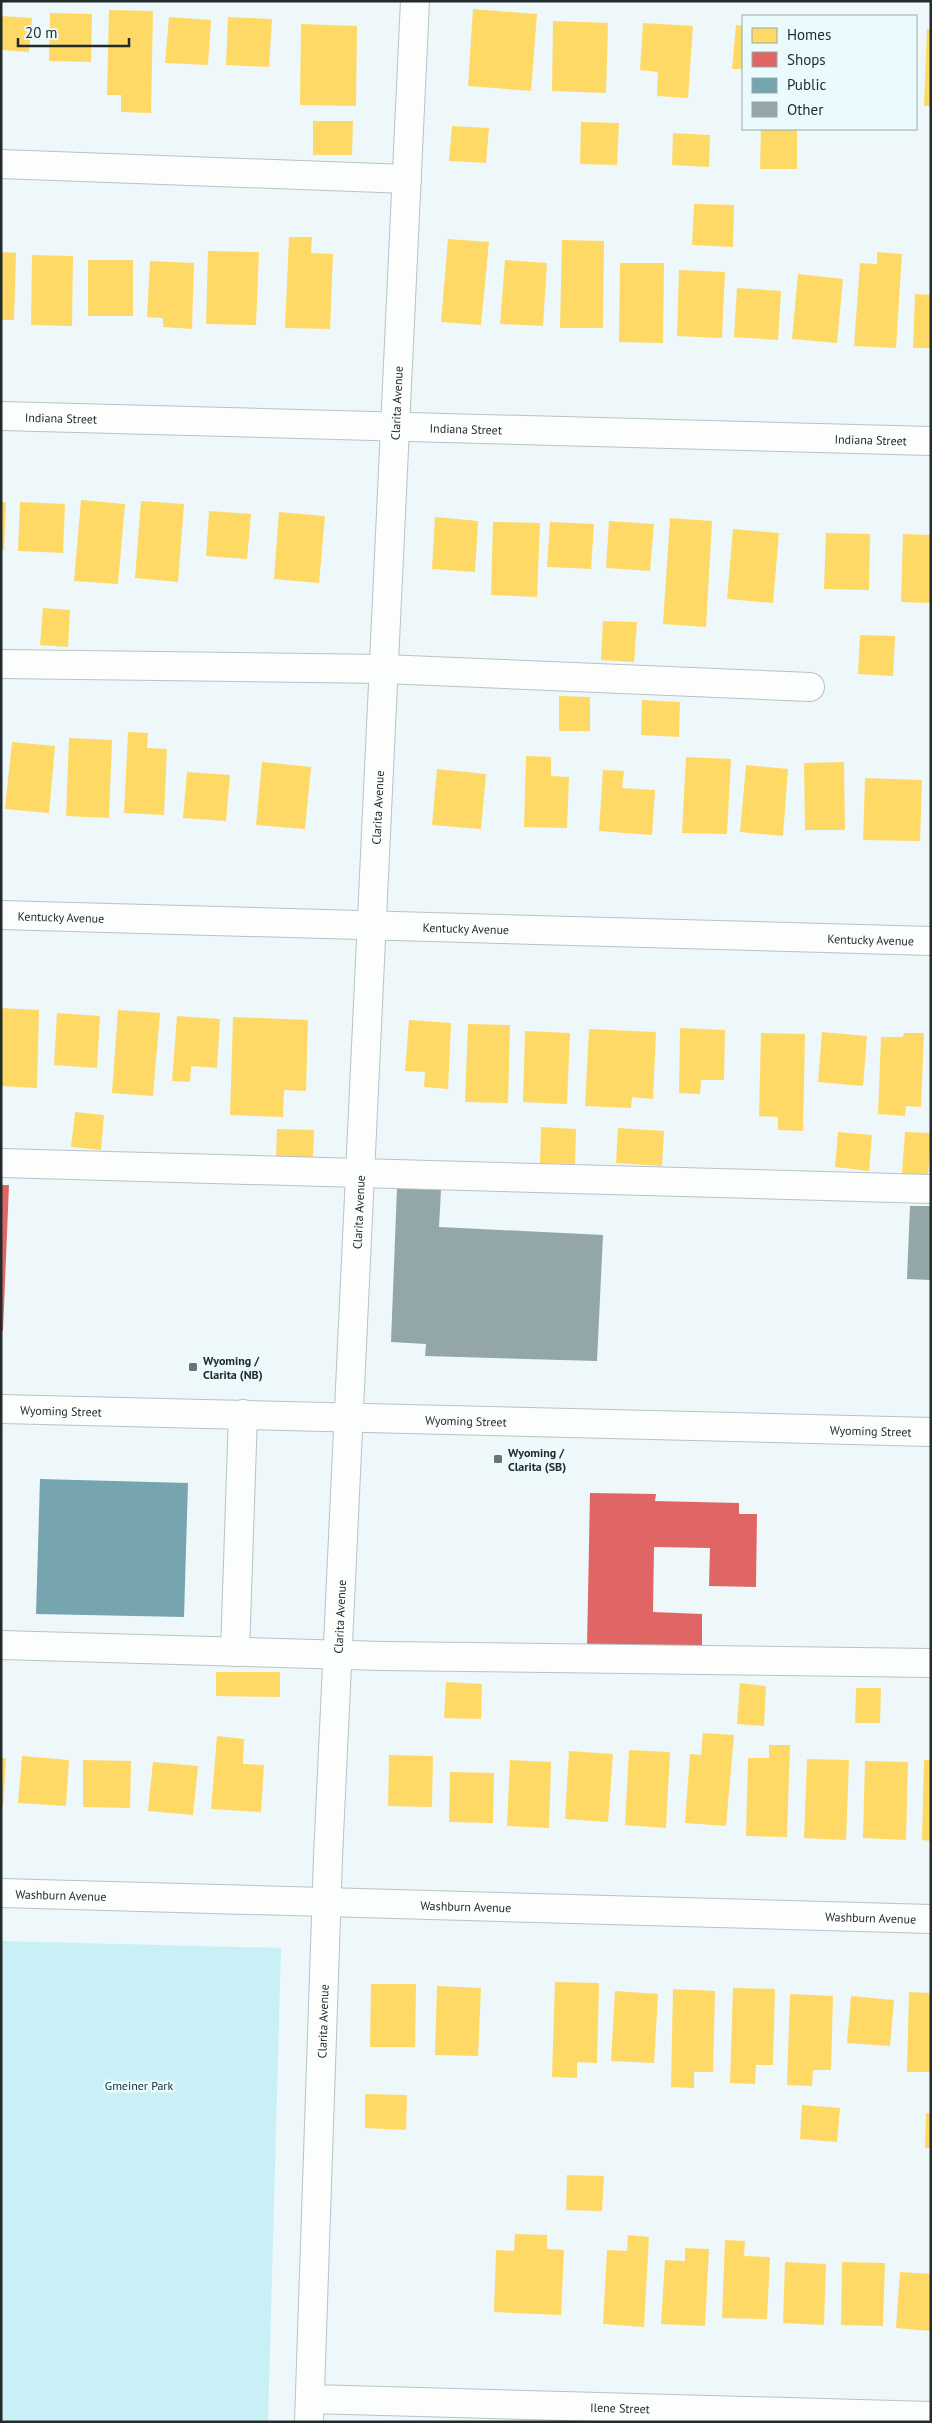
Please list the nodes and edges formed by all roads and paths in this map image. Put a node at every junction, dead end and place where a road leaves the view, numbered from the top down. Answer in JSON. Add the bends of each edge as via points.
{"nodes":[{"id":1,"x":415,"y":1,"type":"edge"},
{"id":2,"x":1,"y":164,"type":"edge"},
{"id":3,"x":407,"y":179,"type":"junction"},
{"id":4,"x":1,"y":416,"type":"edge"},
{"id":5,"x":396,"y":427,"type":"junction"},
{"id":6,"x":931,"y":442,"type":"edge"},
{"id":7,"x":1,"y":664,"type":"edge"},
{"id":8,"x":384,"y":668,"type":"junction"},
{"id":9,"x":810,"y":687,"type":"dead end"},
{"id":10,"x":1,"y":915,"type":"edge"},
{"id":11,"x":372,"y":924,"type":"junction"},
{"id":12,"x":931,"y":941,"type":"edge"},
{"id":13,"x":1,"y":1163,"type":"edge"},
{"id":14,"x":361,"y":1174,"type":"junction"},
{"id":15,"x":931,"y":1189,"type":"edge"},
{"id":16,"x":1,"y":1409,"type":"edge"},
{"id":17,"x":243,"y":1414,"type":"junction"},
{"id":18,"x":349,"y":1417,"type":"junction"},
{"id":19,"x":931,"y":1432,"type":"edge"},
{"id":20,"x":1,"y":1645,"type":"edge"},
{"id":21,"x":235,"y":1652,"type":"junction"},
{"id":22,"x":338,"y":1655,"type":"junction"},
{"id":23,"x":931,"y":1663,"type":"edge"},
{"id":24,"x":1,"y":1893,"type":"edge"},
{"id":25,"x":327,"y":1901,"type":"junction"},
{"id":26,"x":931,"y":1919,"type":"edge"},
{"id":27,"x":310,"y":2410,"type":"edge"},
{"id":28,"x":931,"y":2416,"type":"edge"}],
"edges":[{"from":1,"to":3,"type":"street","name":"Clarita Avenue"},
{"from":2,"to":3,"type":"street"},
{"from":3,"to":5,"type":"street","name":"Clarita Avenue"},
{"from":4,"to":5,"type":"street","name":"Indiana Street"},
{"from":5,"to":6,"type":"street","name":"Indiana Street"},
{"from":5,"to":8,"type":"street","name":"Clarita Avenue"},
{"from":7,"to":8,"type":"street"},
{"from":8,"to":9,"type":"street"},
{"from":8,"to":11,"type":"street","name":"Clarita Avenue"},
{"from":10,"to":11,"type":"street","name":"Kentucky Avenue"},
{"from":11,"to":12,"type":"street","name":"Kentucky Avenue"},
{"from":11,"to":14,"type":"street","name":"Clarita Avenue"},
{"from":13,"to":14,"type":"street"},
{"from":14,"to":15,"type":"street"},
{"from":14,"to":18,"type":"street","name":"Clarita Avenue"},
{"from":16,"to":17,"type":"street","name":"Wyoming Street"},
{"from":17,"to":18,"type":"street","name":"Wyoming Street"},
{"from":17,"to":21,"type":"street"},
{"from":18,"to":19,"type":"street","name":"Wyoming Street"},
{"from":18,"to":22,"type":"street","name":"Clarita Avenue"},
{"from":20,"to":21,"type":"street"},
{"from":21,"to":22,"type":"street"},
{"from":22,"to":23,"type":"street"},
{"from":22,"to":25,"type":"street","name":"Clarita Avenue"},
{"from":24,"to":25,"type":"street","name":"Washburn Avenue"},
{"from":25,"to":26,"type":"street","name":"Washburn Avenue"},
{"from":25,"to":27,"type":"street","name":"Clarita Avenue"},
{"from":27,"to":28,"type":"street","name":"Ilene Street"}]}
